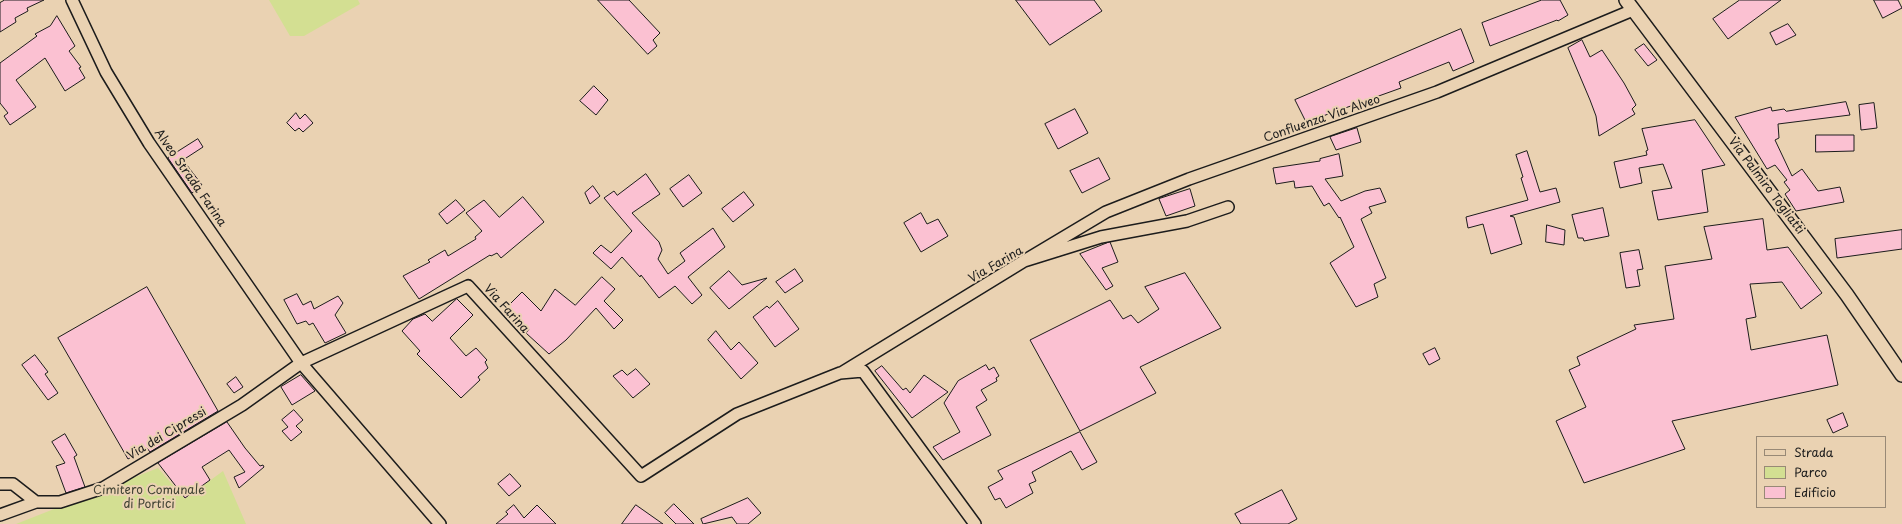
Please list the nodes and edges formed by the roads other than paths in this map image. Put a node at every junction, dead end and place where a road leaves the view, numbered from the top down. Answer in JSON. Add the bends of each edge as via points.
{"nodes":[{"id":1,"x":72,"y":0,"type":"edge"},
{"id":2,"x":1629,"y":5,"type":"edge"},
{"id":3,"x":1228,"y":207,"type":"dead end"},
{"id":4,"x":1024,"y":261,"type":"junction"},
{"id":5,"x":301,"y":363,"type":"junction"},
{"id":6,"x":840,"y":373,"type":"junction"},
{"id":7,"x":1902,"y":375,"type":"edge"},
{"id":8,"x":0,"y":484,"type":"edge"},
{"id":9,"x":36,"y":502,"type":"junction"},
{"id":10,"x":0,"y":515,"type":"edge"},
{"id":11,"x":440,"y":524,"type":"edge"},
{"id":12,"x":975,"y":524,"type":"edge"}],
"edges":[{"from":1,"to":5,"type":"street","name":"Alveo Strada Farina","via":[[106,72],[150,143]]},
{"from":2,"to":4,"type":"street","name":"Confluenza Via Alveo","via":[[1438,92],[1189,179],[1106,212]]},
{"from":2,"to":7,"type":"street","name":"Via Palmiro Togliatti","via":[[1847,295]]},
{"from":3,"to":4,"type":"street","name":"Via Farina","via":[[1187,221],[1101,237]]},
{"from":4,"to":6,"type":"street","name":"Via Farina"},
{"from":5,"to":6,"type":"street","name":"Via Farina","via":[[468,286],[641,476],[738,414]]},
{"from":5,"to":9,"type":"street","name":"Via dei Cipressi","via":[[242,405],[102,488],[60,502]]},
{"from":5,"to":11,"type":"street"},
{"from":6,"to":12,"type":"street","name":"Via Farina","via":[[863,371]]},
{"from":8,"to":9,"type":"street","via":[[13,484]]},
{"from":9,"to":10,"type":"street","name":"Via dei Cipressi"}]}
